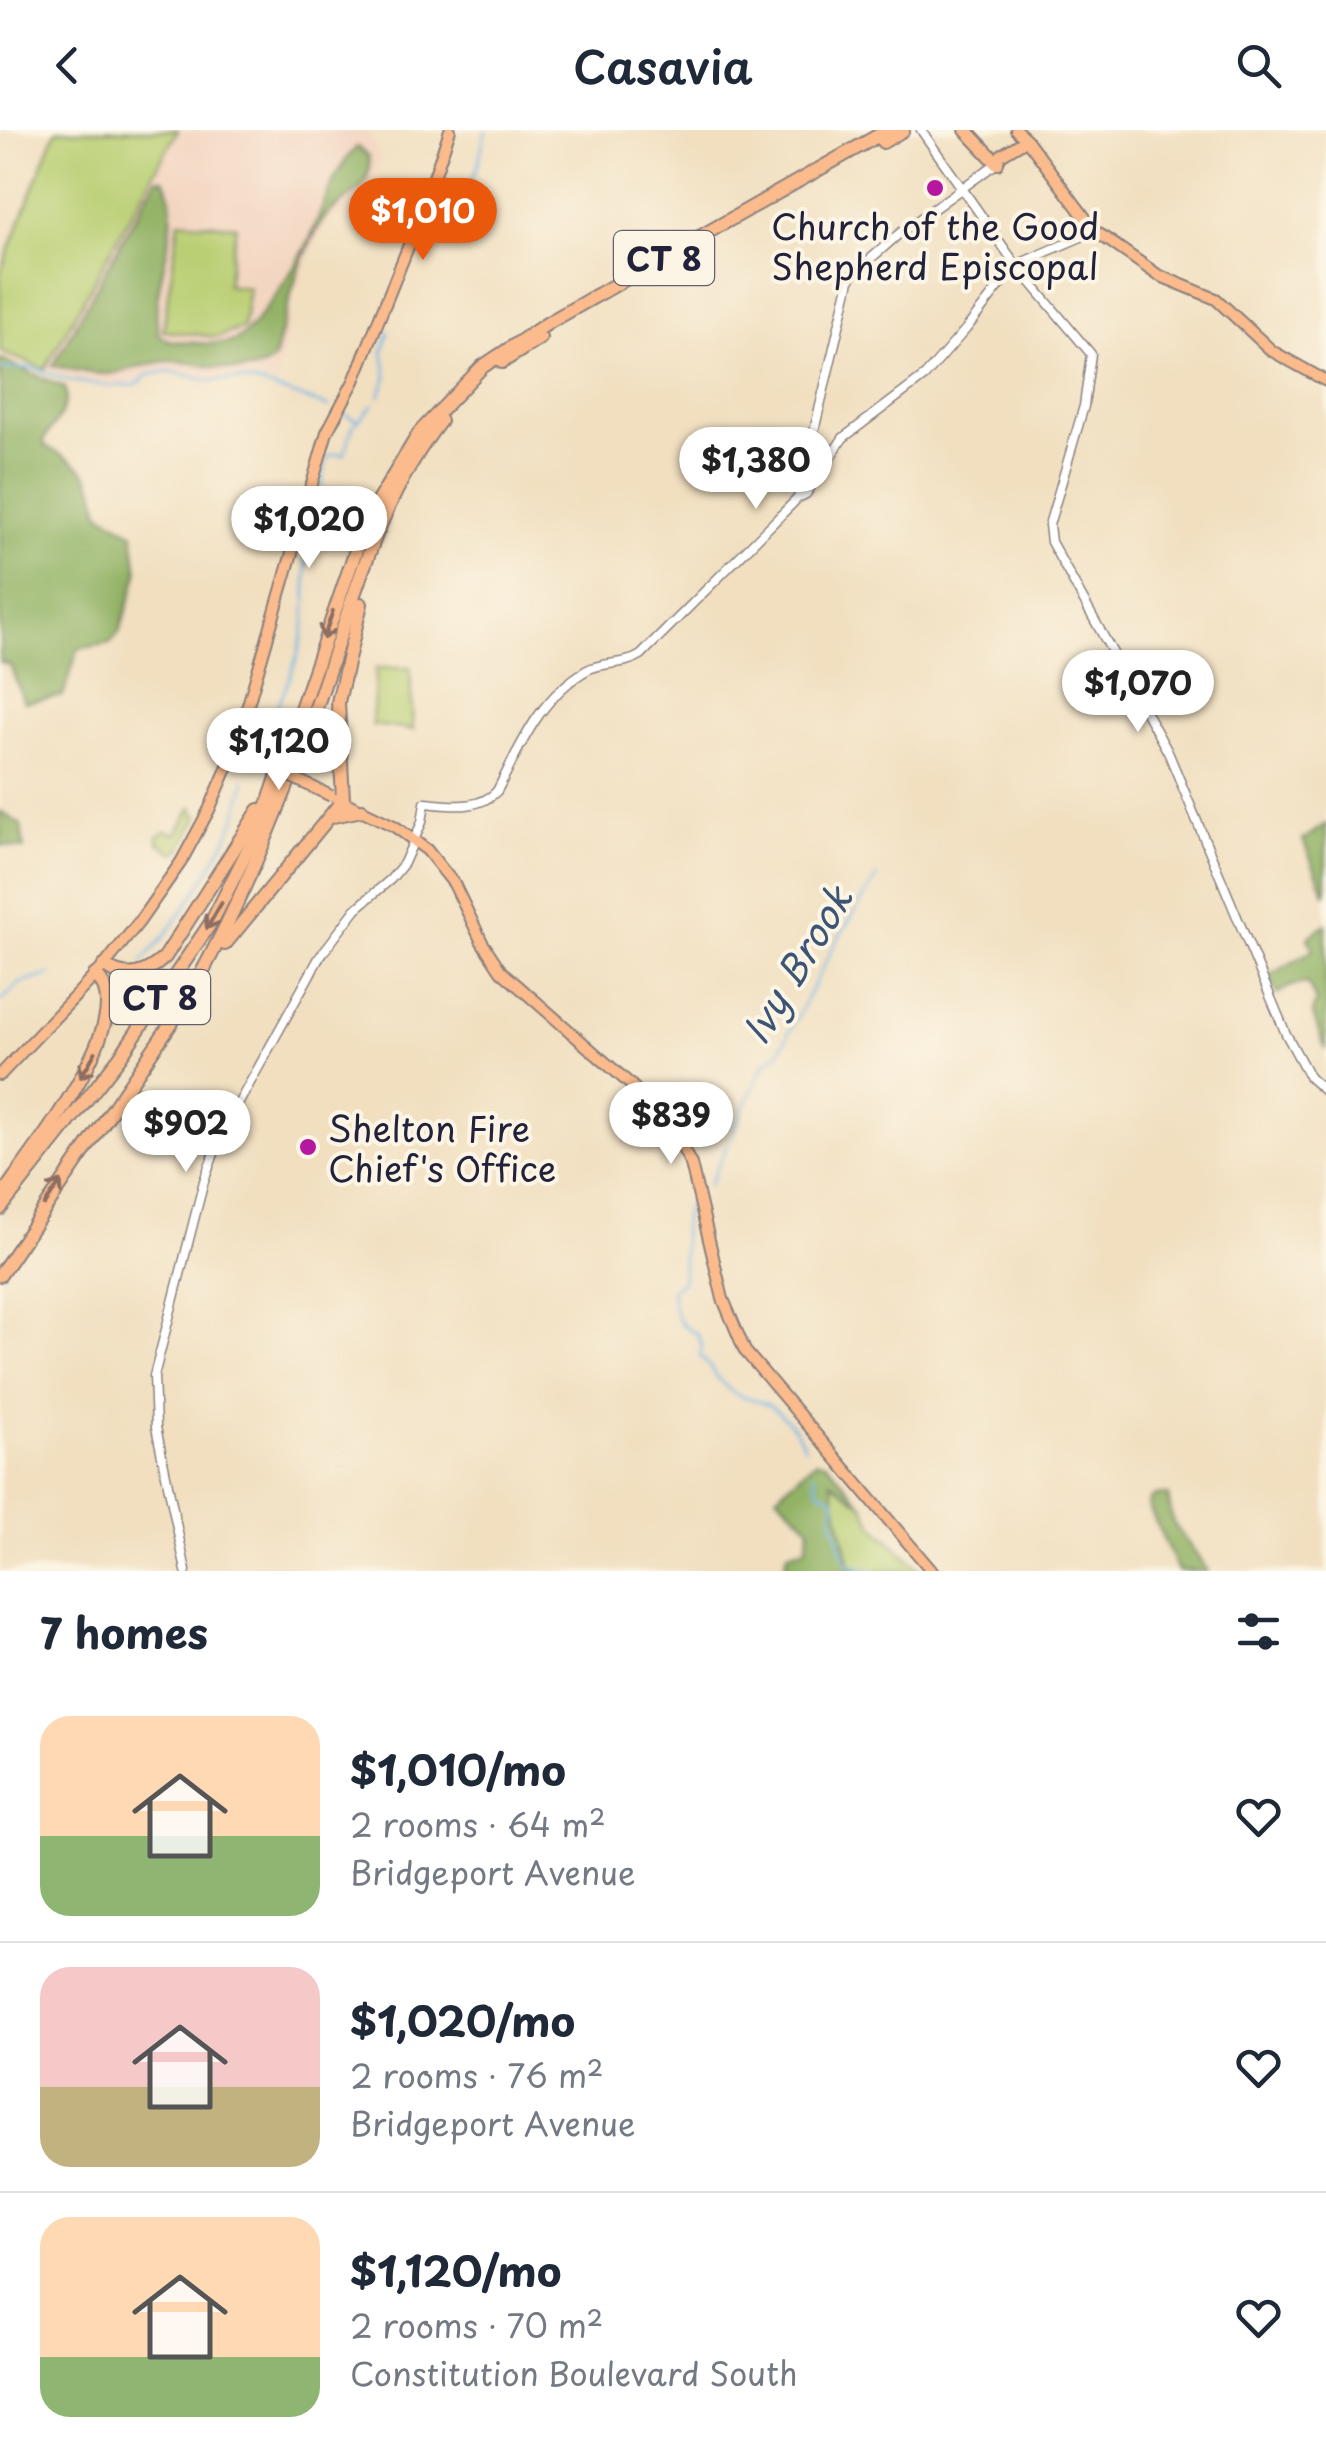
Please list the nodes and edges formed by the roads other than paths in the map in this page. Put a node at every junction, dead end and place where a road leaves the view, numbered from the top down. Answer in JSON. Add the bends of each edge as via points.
{"nodes":[{"id":1,"x":450,"y":130,"type":"edge"},
{"id":2,"x":888,"y":130,"type":"edge"},
{"id":3,"x":903,"y":130,"type":"edge"},
{"id":4,"x":966,"y":130,"type":"edge"},
{"id":5,"x":977,"y":130,"type":"edge"},
{"id":6,"x":919,"y":131,"type":"edge"},
{"id":7,"x":1022,"y":133,"type":"edge"},
{"id":8,"x":873,"y":148,"type":"junction"},
{"id":9,"x":997,"y":162,"type":"junction"},
{"id":10,"x":964,"y":189,"type":"junction"},
{"id":11,"x":1094,"y":230,"type":"junction"},
{"id":12,"x":1016,"y":265,"type":"junction"},
{"id":13,"x":1326,"y":381,"type":"edge"},
{"id":14,"x":453,"y":400,"type":"junction"},
{"id":15,"x":438,"y":417,"type":"junction"},
{"id":16,"x":798,"y":498,"type":"junction"},
{"id":17,"x":384,"y":515,"type":"junction"},
{"id":18,"x":240,"y":752,"type":"junction"},
{"id":19,"x":281,"y":763,"type":"junction"},
{"id":20,"x":337,"y":798,"type":"junction"},
{"id":21,"x":362,"y":810,"type":"junction"},
{"id":22,"x":327,"y":820,"type":"junction"},
{"id":23,"x":416,"y":840,"type":"junction"},
{"id":24,"x":100,"y":970,"type":"junction"},
{"id":25,"x":188,"y":998,"type":"junction"},
{"id":26,"x":0,"y":1075,"type":"edge"},
{"id":27,"x":1326,"y":1092,"type":"edge"},
{"id":28,"x":0,"y":1198,"type":"edge"},
{"id":29,"x":0,"y":1208,"type":"edge"},
{"id":30,"x":0,"y":1275,"type":"edge"},
{"id":31,"x":186,"y":1571,"type":"edge"},
{"id":32,"x":932,"y":1571,"type":"edge"}],
"edges":[{"from":1,"to":18,"type":"main road","via":[[354,381],[327,432]]},
{"from":2,"to":14,"type":"highway","number":"CT 8","via":[[512,344]]},
{"from":3,"to":8,"type":"highway","number":"CT 8"},
{"from":4,"to":9,"type":"highway"},
{"from":5,"to":9,"type":"highway"},
{"from":6,"to":8,"type":"highway"},
{"from":6,"to":10,"type":"street"},
{"from":7,"to":9,"type":"main road","via":[[1023,147]]},
{"from":7,"to":11,"type":"main road"},
{"from":8,"to":14,"type":"highway","number":"CT 8","via":[[542,337]]},
{"from":9,"to":10,"type":"street"},
{"from":10,"to":12,"type":"street"},
{"from":10,"to":16,"type":"street","via":[[852,276]]},
{"from":11,"to":12,"type":"street"},
{"from":11,"to":13,"type":"main road","via":[[1158,275],[1216,300],[1272,351]]},
{"from":12,"to":16,"type":"street","via":[[925,376],[852,429]]},
{"from":12,"to":27,"type":"street","via":[[1091,354],[1084,406],[1049,524],[1051,542],[1168,752],[1294,1051]]},
{"from":14,"to":15,"type":"highway","number":"CT 8"},
{"from":15,"to":17,"type":"highway","number":"CT 8"},
{"from":15,"to":19,"type":"highway","number":"CT 8","one_way":true,"via":[[374,506]]},
{"from":16,"to":23,"type":"street","via":[[641,655],[587,671],[538,712],[490,799],[425,803]]},
{"from":17,"to":20,"type":"highway","via":[[338,702]]},
{"from":17,"to":25,"type":"highway","number":"CT 8","via":[[285,797],[238,906]]},
{"from":18,"to":20,"type":"main road","bridge":true},
{"from":18,"to":24,"type":"main road","via":[[181,862]]},
{"from":19,"to":24,"type":"highway","via":[[250,826],[165,957],[138,974]]},
{"from":19,"to":29,"type":"highway","number":"CT 8","one_way":true,"via":[[261,824],[212,921],[120,1056]]},
{"from":20,"to":21,"type":"main road"},
{"from":20,"to":22,"type":"highway"},
{"from":21,"to":22,"type":"highway"},
{"from":21,"to":23,"type":"main road"},
{"from":22,"to":25,"type":"highway"},
{"from":23,"to":31,"type":"street","via":[[392,879],[356,909],[318,958],[220,1136],[204,1181],[154,1376],[156,1427]]},
{"from":23,"to":32,"type":"main road","via":[[454,884],[501,971],[670,1125],[692,1164],[722,1299],[745,1351]]},
{"from":24,"to":26,"type":"main road"},
{"from":24,"to":28,"type":"highway","one_way":true,"via":[[106,1007],[96,1053]]},
{"from":30,"to":25,"type":"highway","number":"CT 8","one_way":true}]}
